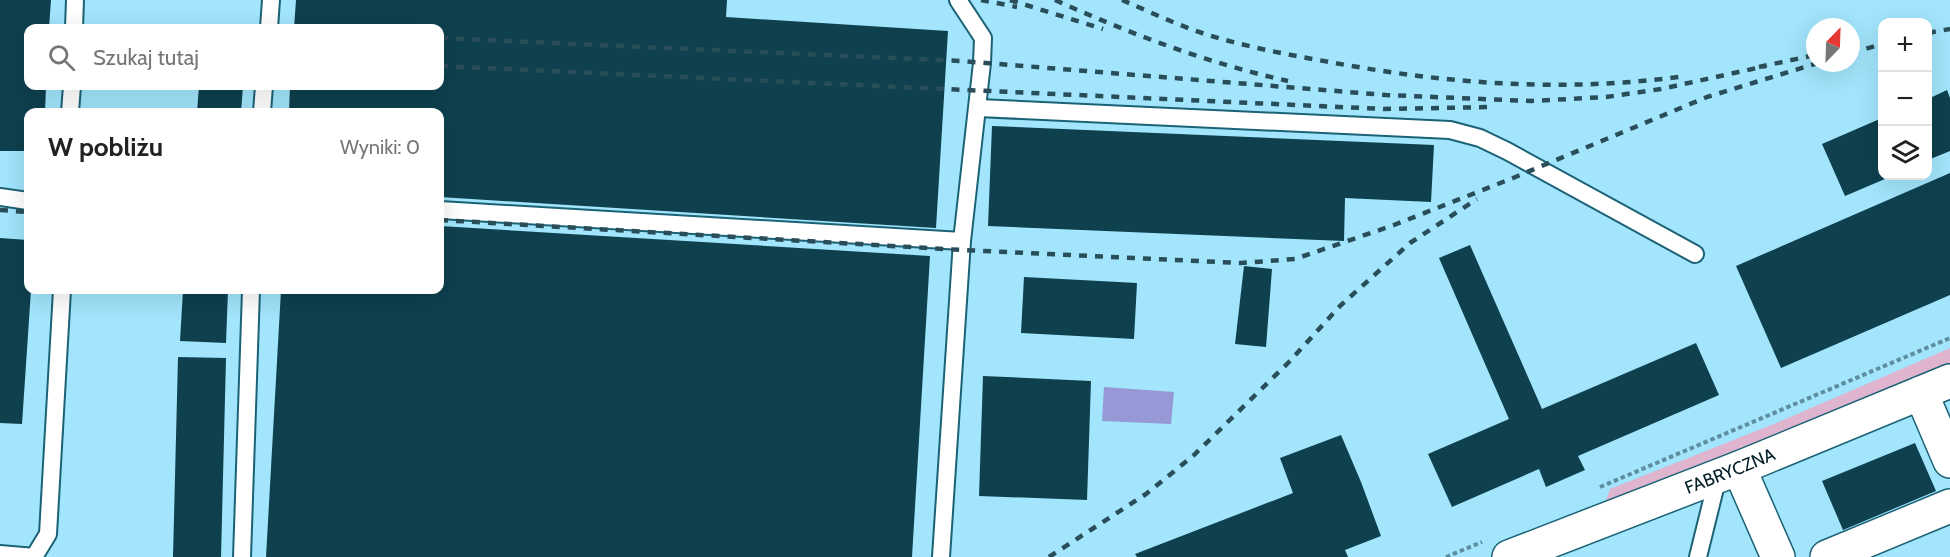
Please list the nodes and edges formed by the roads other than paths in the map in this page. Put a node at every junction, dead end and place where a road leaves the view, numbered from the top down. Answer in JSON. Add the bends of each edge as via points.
{"nodes":[{"id":1,"x":75,"y":0,"type":"edge"},
{"id":2,"x":271,"y":0,"type":"edge"},
{"id":3,"x":958,"y":0,"type":"edge"},
{"id":4,"x":74,"y":24,"type":"edge"},
{"id":5,"x":269,"y":24,"type":"edge"},
{"id":6,"x":72,"y":90,"type":"edge"},
{"id":7,"x":264,"y":90,"type":"edge"},
{"id":8,"x":70,"y":108,"type":"edge"},
{"id":9,"x":262,"y":108,"type":"edge"},
{"id":10,"x":978,"y":108,"type":"junction"},
{"id":11,"x":0,"y":197,"type":"edge"},
{"id":12,"x":24,"y":200,"type":"edge"},
{"id":13,"x":444,"y":210,"type":"edge"},
{"id":14,"x":962,"y":241,"type":"junction"},
{"id":15,"x":1695,"y":254,"type":"dead end"},
{"id":16,"x":62,"y":294,"type":"edge"},
{"id":17,"x":251,"y":294,"type":"edge"},
{"id":18,"x":1935,"y":387,"type":"edge"},
{"id":19,"x":1950,"y":461,"type":"edge"},
{"id":20,"x":1729,"y":472,"type":"junction"},
{"id":21,"x":1950,"y":506,"type":"edge"},
{"id":22,"x":1499,"y":548,"type":"edge"},
{"id":23,"x":0,"y":554,"type":"edge"},
{"id":24,"x":35,"y":557,"type":"edge"},
{"id":25,"x":242,"y":557,"type":"edge"},
{"id":26,"x":940,"y":557,"type":"edge"},
{"id":27,"x":1698,"y":557,"type":"edge"},
{"id":28,"x":1778,"y":557,"type":"edge"},
{"id":29,"x":1827,"y":557,"type":"edge"}],
"edges":[{"from":1,"to":4,"type":"lane"},
{"from":2,"to":5,"type":"lane"},
{"from":3,"to":10,"type":"lane","via":[[982,38]]},
{"from":6,"to":8,"type":"lane"},
{"from":7,"to":9,"type":"lane"},
{"from":10,"to":14,"type":"lane"},
{"from":10,"to":15,"type":"lane","via":[[1450,130],[1507,151]]},
{"from":11,"to":12,"type":"lane"},
{"from":13,"to":14,"type":"lane"},
{"from":14,"to":26,"type":"lane"},
{"from":16,"to":24,"type":"lane","via":[[48,534]]},
{"from":17,"to":25,"type":"lane"},
{"from":18,"to":19,"type":"street"},
{"from":18,"to":20,"type":"street","name":"FABRYCZNA"},
{"from":20,"to":22,"type":"street","name":"FABRYCZNA"},
{"from":20,"to":27,"type":"lane"},
{"from":20,"to":28,"type":"street"},
{"from":21,"to":29,"type":"street"},
{"from":23,"to":24,"type":"lane"}]}
